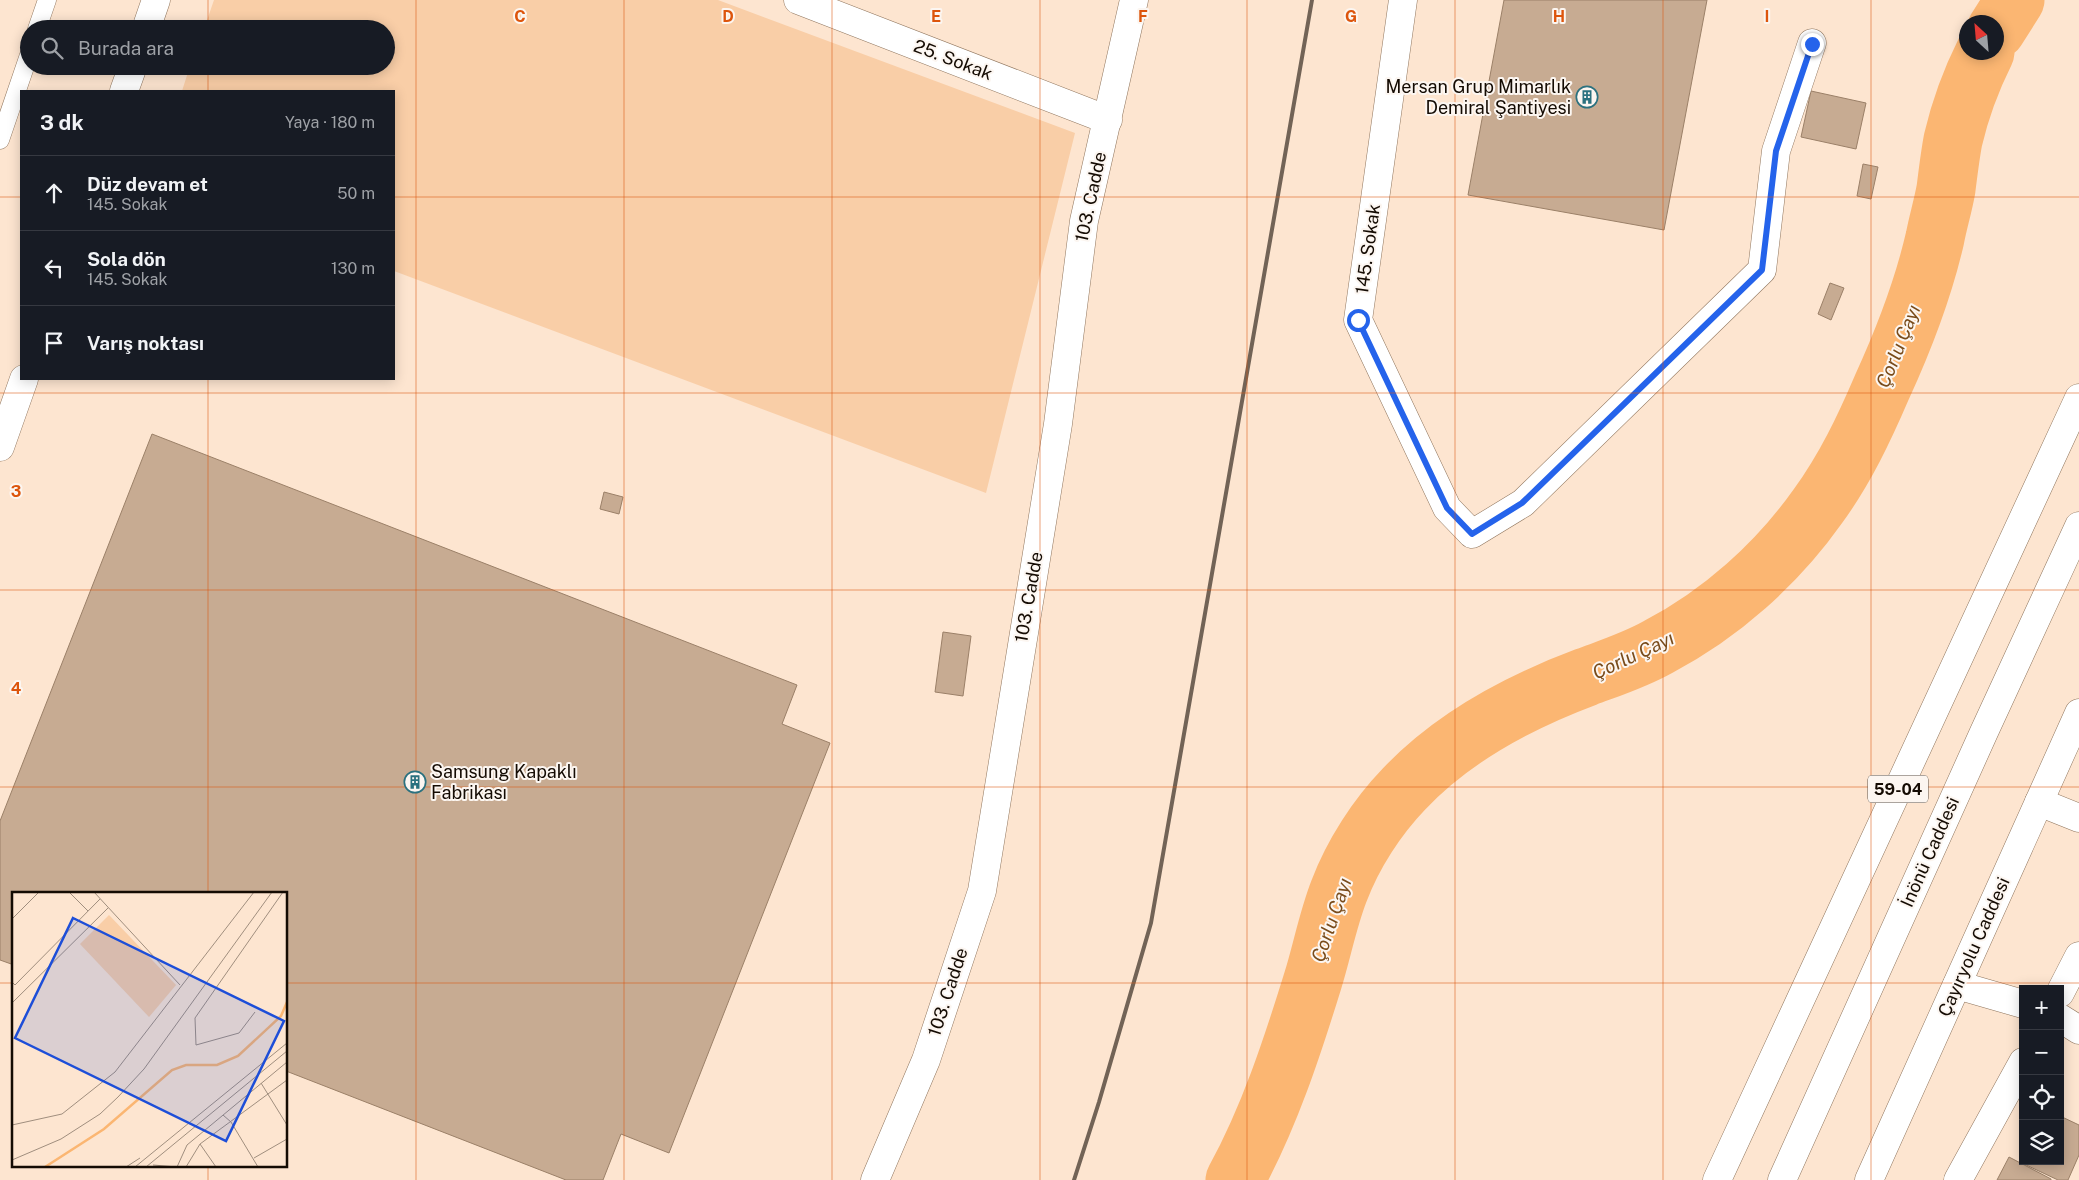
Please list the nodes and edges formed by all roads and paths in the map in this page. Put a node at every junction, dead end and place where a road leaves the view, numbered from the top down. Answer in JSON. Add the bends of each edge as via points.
{"nodes":[{"id":1,"x":47,"y":0,"type":"edge"},
{"id":2,"x":156,"y":0,"type":"edge"},
{"id":3,"x":798,"y":0,"type":"edge"},
{"id":4,"x":1134,"y":0,"type":"edge"},
{"id":5,"x":1403,"y":0,"type":"edge"},
{"id":6,"x":41,"y":20,"type":"edge"},
{"id":7,"x":149,"y":20,"type":"edge"},
{"id":8,"x":1812,"y":44,"type":"dead end"},
{"id":9,"x":22,"y":75,"type":"edge"},
{"id":10,"x":130,"y":75,"type":"edge"},
{"id":11,"x":124,"y":90,"type":"edge"},
{"id":12,"x":1108,"y":120,"type":"junction"},
{"id":13,"x":0,"y":140,"type":"edge"},
{"id":14,"x":24,"y":380,"type":"edge"},
{"id":15,"x":2079,"y":398,"type":"edge"},
{"id":16,"x":0,"y":448,"type":"edge"},
{"id":17,"x":2079,"y":526,"type":"edge"},
{"id":18,"x":2079,"y":713,"type":"edge"},
{"id":19,"x":2040,"y":802,"type":"junction"},
{"id":20,"x":2079,"y":818,"type":"edge"},
{"id":21,"x":2079,"y":956,"type":"edge"},
{"id":22,"x":1957,"y":985,"type":"junction"},
{"id":23,"x":2064,"y":985,"type":"edge"},
{"id":24,"x":2019,"y":1003,"type":"edge"},
{"id":25,"x":2064,"y":1021,"type":"edge"},
{"id":26,"x":2079,"y":1030,"type":"edge"},
{"id":27,"x":2019,"y":1069,"type":"edge"},
{"id":28,"x":875,"y":1180,"type":"edge"},
{"id":29,"x":1717,"y":1180,"type":"edge"},
{"id":30,"x":1782,"y":1180,"type":"edge"},
{"id":31,"x":1869,"y":1180,"type":"edge"},
{"id":32,"x":1958,"y":1180,"type":"edge"}],
"edges":[{"from":1,"to":6,"type":"lane"},
{"from":2,"to":7,"type":"street"},
{"from":3,"to":12,"type":"street","name":"25. Sokak"},
{"from":4,"to":12,"type":"street","name":"103. Cadde"},
{"from":5,"to":8,"type":"street","name":"145. Sokak","via":[[1358,320],[1447,508],[1472,534],[1522,503],[1762,270],[1776,151]]},
{"from":9,"to":13,"type":"lane"},
{"from":10,"to":11,"type":"street"},
{"from":12,"to":28,"type":"street","name":"103. Cadde","via":[[1084,221],[1058,424],[982,891],[926,1060]]},
{"from":14,"to":16,"type":"street"},
{"from":15,"to":29,"type":"street","number":"59-04"},
{"from":17,"to":30,"type":"street","name":"İnönü Caddesi","number":"59-04"},
{"from":18,"to":19,"type":"street","name":"Çayıryolu Caddesi"},
{"from":19,"to":20,"type":"street"},
{"from":19,"to":22,"type":"street","name":"Çayıryolu Caddesi"},
{"from":21,"to":23,"type":"street"},
{"from":22,"to":24,"type":"street"},
{"from":22,"to":31,"type":"street","name":"Çayıryolu Caddesi"},
{"from":25,"to":26,"type":"street"},
{"from":27,"to":32,"type":"street"}]}
